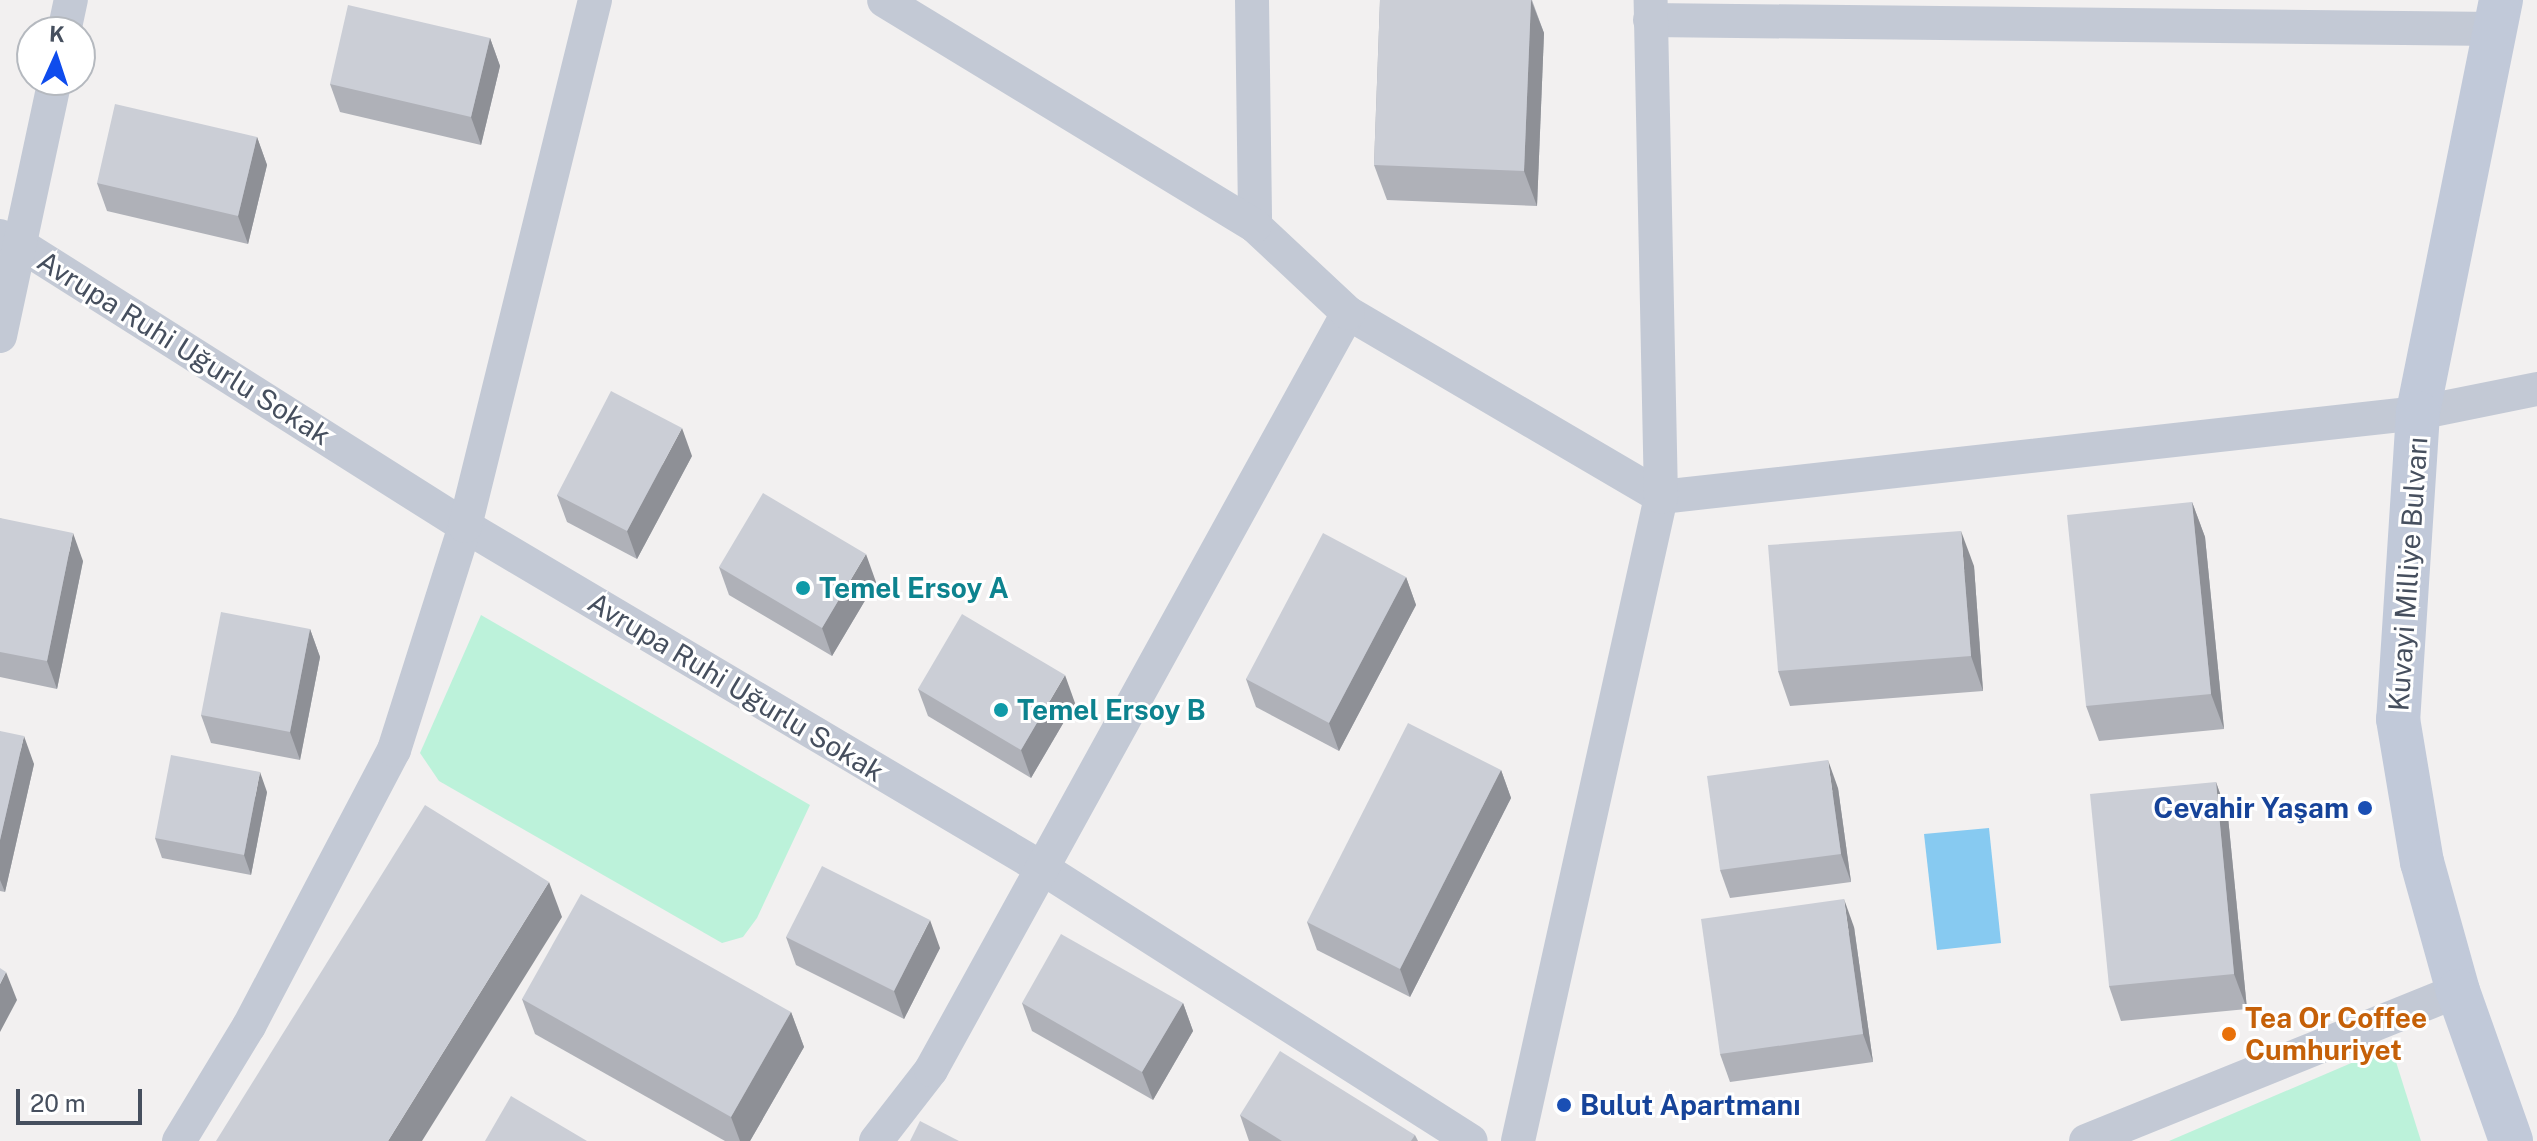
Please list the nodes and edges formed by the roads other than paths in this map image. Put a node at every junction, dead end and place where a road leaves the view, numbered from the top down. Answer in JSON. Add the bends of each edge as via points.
{"nodes":[{"id":1,"x":595,"y":0,"type":"edge"},
{"id":2,"x":884,"y":0,"type":"edge"},
{"id":3,"x":1252,"y":0,"type":"edge"},
{"id":4,"x":1650,"y":10,"type":"edge"},
{"id":5,"x":2499,"y":15,"type":"edge"},
{"id":6,"x":51,"y":96,"type":"edge"},
{"id":7,"x":1255,"y":226,"type":"junction"},
{"id":8,"x":11,"y":241,"type":"edge"},
{"id":9,"x":1348,"y":313,"type":"junction"},
{"id":10,"x":0,"y":336,"type":"edge"},
{"id":11,"x":2537,"y":389,"type":"edge"},
{"id":12,"x":2418,"y":413,"type":"junction"},
{"id":13,"x":1661,"y":497,"type":"junction"},
{"id":14,"x":465,"y":526,"type":"junction"},
{"id":15,"x":1042,"y":868,"type":"junction"},
{"id":16,"x":2458,"y":991,"type":"junction"},
{"id":17,"x":179,"y":1141,"type":"edge"},
{"id":18,"x":876,"y":1141,"type":"edge"},
{"id":19,"x":1471,"y":1141,"type":"edge"},
{"id":20,"x":1518,"y":1141,"type":"edge"},
{"id":21,"x":2086,"y":1141,"type":"edge"},
{"id":22,"x":2511,"y":1141,"type":"edge"}],
"edges":[{"from":1,"to":14,"type":"street"},
{"from":2,"to":7,"type":"street"},
{"from":3,"to":7,"type":"street"},
{"from":4,"to":5,"type":"street"},
{"from":4,"to":13,"type":"street"},
{"from":5,"to":12,"type":"street","name":"Kuvayi Milliye Bulvarı"},
{"from":6,"to":8,"type":"street"},
{"from":7,"to":9,"type":"street"},
{"from":8,"to":10,"type":"street"},
{"from":8,"to":14,"type":"street","name":"Avrupa Ruhi Uğurlu Sokak"},
{"from":9,"to":13,"type":"street"},
{"from":9,"to":15,"type":"street"},
{"from":11,"to":12,"type":"street"},
{"from":12,"to":13,"type":"street"},
{"from":12,"to":16,"type":"street","name":"Kuvayi Milliye Bulvarı","via":[[2398,719],[2422,862]]},
{"from":13,"to":20,"type":"street"},
{"from":14,"to":15,"type":"street","name":"Avrupa Ruhi Uğurlu Sokak"},
{"from":14,"to":17,"type":"street","via":[[394,750],[249,1026]]},
{"from":15,"to":18,"type":"street","via":[[931,1070]]},
{"from":15,"to":19,"type":"street","name":"Avrupa Ruhi Uğurlu Sokak"},
{"from":16,"to":21,"type":"street"},
{"from":16,"to":22,"type":"street","name":"Kuvayi Milliye Bulvarı"}]}
